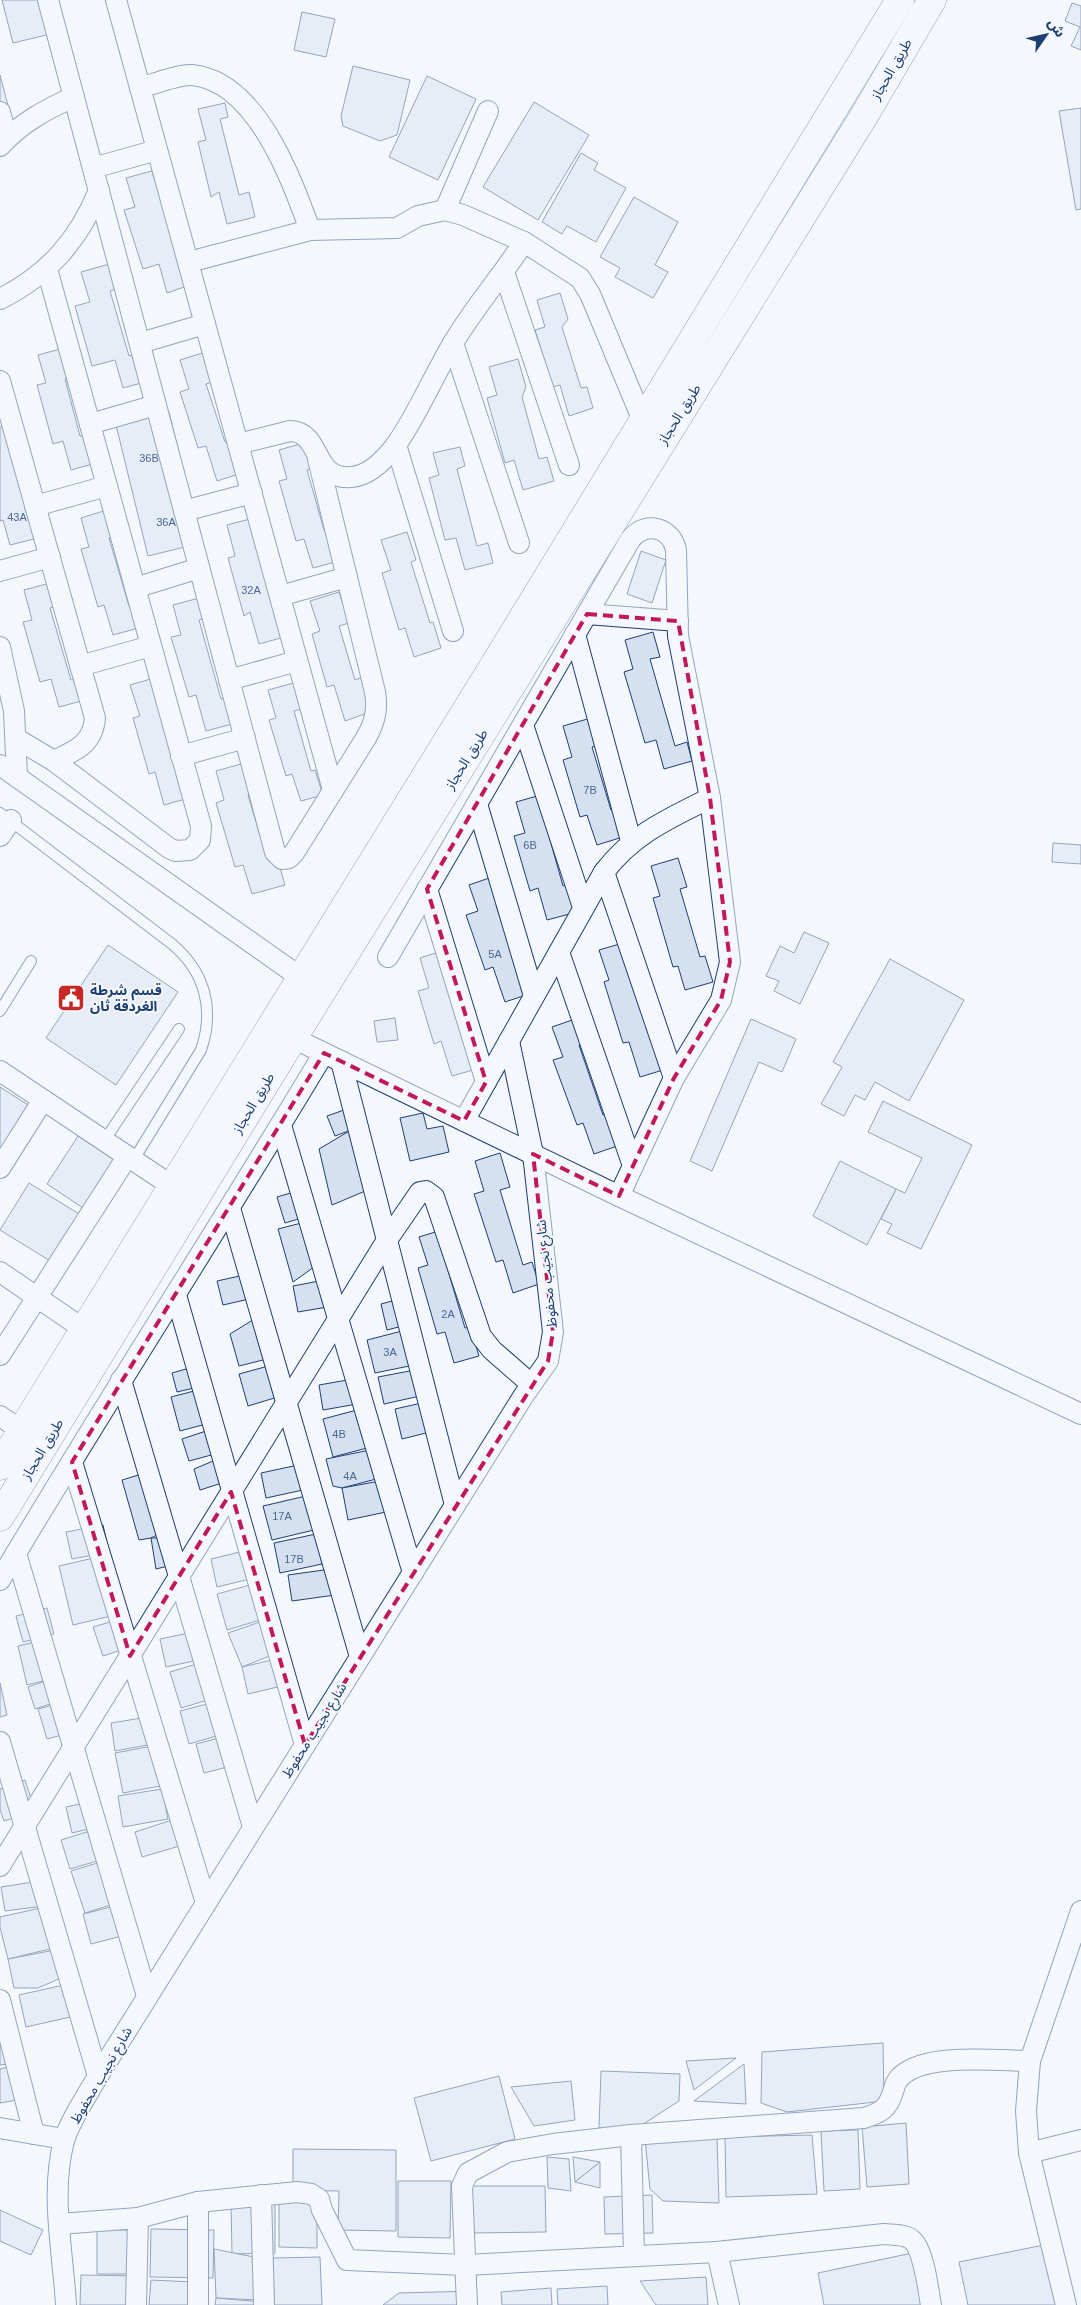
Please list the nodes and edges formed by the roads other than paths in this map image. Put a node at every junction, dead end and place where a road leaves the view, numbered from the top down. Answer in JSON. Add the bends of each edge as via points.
{"nodes":[{"id":1,"x":48,"y":0,"type":"edge"},
{"id":2,"x":116,"y":0,"type":"edge"},
{"id":3,"x":900,"y":0,"type":"edge"},
{"id":4,"x":932,"y":0,"type":"edge"},
{"id":5,"x":140,"y":88,"type":"junction"},
{"id":6,"x":74,"y":97,"type":"junction"},
{"id":7,"x":488,"y":111,"type":"dead end"},
{"id":8,"x":0,"y":112,"type":"edge"},
{"id":9,"x":4,"y":142,"type":"edge"},
{"id":10,"x":157,"y":150,"type":"junction"},
{"id":11,"x":93,"y":168,"type":"junction"},
{"id":12,"x":99,"y":190,"type":"junction"},
{"id":13,"x":445,"y":210,"type":"junction"},
{"id":14,"x":310,"y":230,"type":"junction"},
{"id":15,"x":524,"y":242,"type":"junction"},
{"id":16,"x":190,"y":262,"type":"junction"},
{"id":17,"x":47,"y":269,"type":"junction"},
{"id":18,"x":504,"y":272,"type":"junction"},
{"id":19,"x":0,"y":299,"type":"edge"},
{"id":20,"x":205,"y":324,"type":"junction"},
{"id":21,"x":140,"y":343,"type":"junction"},
{"id":22,"x":453,"y":343,"type":"junction"},
{"id":23,"x":0,"y":380,"type":"edge"},
{"id":24,"x":156,"y":405,"type":"junction"},
{"id":25,"x":643,"y":421,"type":"junction"},
{"id":26,"x":90,"y":424,"type":"junction"},
{"id":27,"x":238,"y":444,"type":"junction"},
{"id":28,"x":396,"y":445,"type":"junction"},
{"id":29,"x":318,"y":459,"type":"junction"},
{"id":30,"x":569,"y":465,"type":"dead end"},
{"id":31,"x":107,"y":486,"type":"junction"},
{"id":32,"x":252,"y":493,"type":"junction"},
{"id":33,"x":35,"y":506,"type":"junction"},
{"id":34,"x":184,"y":511,"type":"junction"},
{"id":35,"x":519,"y":543,"type":"dead end"},
{"id":36,"x":50,"y":557,"type":"junction"},
{"id":37,"x":199,"y":568,"type":"junction"},
{"id":38,"x":0,"y":571,"type":"edge"},
{"id":39,"x":347,"y":577,"type":"junction"},
{"id":40,"x":135,"y":588,"type":"junction"},
{"id":41,"x":280,"y":596,"type":"junction"},
{"id":42,"x":587,"y":614,"type":"junction"},
{"id":43,"x":678,"y":621,"type":"junction"},
{"id":44,"x":453,"y":632,"type":"dead end"},
{"id":45,"x":575,"y":634,"type":"junction"},
{"id":46,"x":0,"y":646,"type":"edge"},
{"id":47,"x":151,"y":646,"type":"junction"},
{"id":48,"x":298,"y":661,"type":"junction"},
{"id":49,"x":80,"y":666,"type":"junction"},
{"id":50,"x":229,"y":680,"type":"junction"},
{"id":51,"x":523,"y":725,"type":"junction"},
{"id":52,"x":245,"y":738,"type":"junction"},
{"id":53,"x":17,"y":739,"type":"junction"},
{"id":54,"x":181,"y":756,"type":"junction"},
{"id":55,"x":54,"y":761,"type":"junction"},
{"id":56,"x":0,"y":765,"type":"edge"},
{"id":57,"x":17,"y":777,"type":"junction"},
{"id":58,"x":333,"y":790,"type":"junction"},
{"id":59,"x":710,"y":798,"type":"junction"},
{"id":60,"x":477,"y":804,"type":"junction"},
{"id":61,"x":4,"y":823,"type":"edge"},
{"id":62,"x":631,"y":841,"type":"junction"},
{"id":63,"x":604,"y":872,"type":"junction"},
{"id":64,"x":427,"y":889,"type":"junction"},
{"id":65,"x":584,"y":908,"type":"junction"},
{"id":66,"x":559,"y":952,"type":"junction"},
{"id":67,"x":388,"y":957,"type":"dead end"},
{"id":68,"x":30,"y":961,"type":"dead end"},
{"id":69,"x":300,"y":977,"type":"junction"},
{"id":70,"x":534,"y":996,"type":"junction"},
{"id":71,"x":0,"y":1012,"type":"edge"},
{"id":72,"x":179,"y":1029,"type":"dead end"},
{"id":73,"x":293,"y":1038,"type":"junction"},
{"id":74,"x":509,"y":1041,"type":"junction"},
{"id":75,"x":332,"y":1057,"type":"junction"},
{"id":76,"x":0,"y":1071,"type":"edge"},
{"id":77,"x":674,"y":1078,"type":"junction"},
{"id":78,"x":486,"y":1082,"type":"junction"},
{"id":79,"x":43,"y":1100,"type":"junction"},
{"id":80,"x":464,"y":1121,"type":"junction"},
{"id":81,"x":281,"y":1125,"type":"junction"},
{"id":82,"x":104,"y":1141,"type":"junction"},
{"id":83,"x":533,"y":1154,"type":"junction"},
{"id":84,"x":130,"y":1159,"type":"junction"},
{"id":85,"x":633,"y":1166,"type":"junction"},
{"id":86,"x":0,"y":1168,"type":"edge"},
{"id":87,"x":172,"y":1186,"type":"junction"},
{"id":88,"x":619,"y":1196,"type":"junction"},
{"id":89,"x":230,"y":1208,"type":"junction"},
{"id":90,"x":387,"y":1240,"type":"junction"},
{"id":91,"x":0,"y":1272,"type":"edge"},
{"id":92,"x":176,"y":1295,"type":"junction"},
{"id":93,"x":37,"y":1297,"type":"junction"},
{"id":94,"x":338,"y":1320,"type":"junction"},
{"id":95,"x":85,"y":1330,"type":"junction"},
{"id":96,"x":0,"y":1355,"type":"edge"},
{"id":97,"x":121,"y":1380,"type":"junction"},
{"id":98,"x":531,"y":1384,"type":"junction"},
{"id":99,"x":286,"y":1403,"type":"junction"},
{"id":100,"x":1081,"y":1414,"type":"edge"},
{"id":101,"x":11,"y":1424,"type":"edge"},
{"id":102,"x":72,"y":1462,"type":"junction"},
{"id":103,"x":0,"y":1466,"type":"edge"},
{"id":104,"x":231,"y":1492,"type":"junction"},
{"id":105,"x":455,"y":1505,"type":"junction"},
{"id":106,"x":0,"y":1517,"type":"edge"},
{"id":107,"x":16,"y":1553,"type":"junction"},
{"id":108,"x":413,"y":1572,"type":"junction"},
{"id":109,"x":179,"y":1576,"type":"junction"},
{"id":110,"x":0,"y":1580,"type":"edge"},
{"id":111,"x":130,"y":1656,"type":"junction"},
{"id":112,"x":360,"y":1657,"type":"junction"},
{"id":113,"x":0,"y":1742,"type":"edge"},
{"id":114,"x":304,"y":1745,"type":"junction"},
{"id":115,"x":73,"y":1748,"type":"junction"},
{"id":116,"x":25,"y":1826,"type":"junction"},
{"id":117,"x":253,"y":1827,"type":"junction"},
{"id":118,"x":0,"y":1866,"type":"edge"},
{"id":119,"x":206,"y":1902,"type":"junction"},
{"id":120,"x":1081,"y":1911,"type":"edge"},
{"id":121,"x":147,"y":1996,"type":"junction"},
{"id":122,"x":0,"y":2000,"type":"edge"},
{"id":123,"x":1030,"y":2062,"type":"junction"},
{"id":124,"x":98,"y":2076,"type":"junction"},
{"id":125,"x":0,"y":2128,"type":"edge"},
{"id":126,"x":34,"y":2134,"type":"junction"},
{"id":127,"x":631,"y":2135,"type":"junction"},
{"id":128,"x":64,"y":2139,"type":"junction"},
{"id":129,"x":1081,"y":2140,"type":"edge"},
{"id":130,"x":1029,"y":2153,"type":"junction"},
{"id":131,"x":261,"y":2195,"type":"junction"},
{"id":132,"x":198,"y":2202,"type":"junction"},
{"id":133,"x":138,"y":2218,"type":"junction"},
{"id":134,"x":59,"y":2224,"type":"junction"},
{"id":135,"x":717,"y":2252,"type":"junction"},
{"id":136,"x":634,"y":2256,"type":"junction"},
{"id":137,"x":465,"y":2265,"type":"junction"},
{"id":138,"x":66,"y":2305,"type":"edge"},
{"id":139,"x":136,"y":2305,"type":"edge"},
{"id":140,"x":198,"y":2305,"type":"edge"},
{"id":141,"x":264,"y":2305,"type":"edge"},
{"id":142,"x":467,"y":2305,"type":"edge"},
{"id":143,"x":729,"y":2305,"type":"edge"},
{"id":144,"x":931,"y":2305,"type":"edge"},
{"id":145,"x":1066,"y":2305,"type":"edge"}],
"edges":[{"from":1,"to":6,"type":"street"},
{"from":2,"to":5,"type":"street"},
{"from":3,"to":25,"type":"main road","name":"طريق الحجاز"},
{"from":4,"to":73,"type":"main road","name":"طريق الحجاز"},
{"from":5,"to":10,"type":"street"},
{"from":5,"to":14,"type":"street","via":[[190,74],[205,77],[233,92],[272,144],[294,186]]},
{"from":6,"to":9,"type":"street","via":[[38,114]]},
{"from":6,"to":11,"type":"street"},
{"from":7,"to":13,"type":"street"},
{"from":8,"to":9,"type":"street"},
{"from":10,"to":11,"type":"street"},
{"from":10,"to":16,"type":"street"},
{"from":11,"to":12,"type":"street"},
{"from":12,"to":17,"type":"street","via":[[78,233]]},
{"from":12,"to":21,"type":"street"},
{"from":13,"to":14,"type":"street","via":[[418,216],[397,228]]},
{"from":13,"to":15,"type":"street"},
{"from":14,"to":16,"type":"street"},
{"from":15,"to":18,"type":"street"},
{"from":15,"to":25,"type":"street","via":[[580,278],[590,294]]},
{"from":16,"to":20,"type":"street"},
{"from":17,"to":19,"type":"street"},
{"from":17,"to":26,"type":"street"},
{"from":18,"to":22,"type":"street"},
{"from":18,"to":30,"type":"street"},
{"from":20,"to":21,"type":"street"},
{"from":20,"to":27,"type":"street"},
{"from":21,"to":24,"type":"street"},
{"from":22,"to":28,"type":"street"},
{"from":22,"to":35,"type":"street"},
{"from":23,"to":33,"type":"street"},
{"from":24,"to":26,"type":"street"},
{"from":24,"to":34,"type":"street"},
{"from":25,"to":69,"type":"main road","name":"طريق الحجاز"},
{"from":26,"to":31,"type":"street"},
{"from":27,"to":29,"type":"street","via":[[297,431],[309,438]]},
{"from":27,"to":32,"type":"street"},
{"from":28,"to":29,"type":"street","via":[[375,467],[349,478],[331,473]]},
{"from":28,"to":44,"type":"street"},
{"from":29,"to":39,"type":"street"},
{"from":31,"to":33,"type":"street"},
{"from":31,"to":40,"type":"street"},
{"from":32,"to":34,"type":"street"},
{"from":32,"to":41,"type":"street"},
{"from":33,"to":36,"type":"street"},
{"from":34,"to":37,"type":"street"},
{"from":36,"to":38,"type":"street"},
{"from":36,"to":49,"type":"street"},
{"from":37,"to":40,"type":"street"},
{"from":37,"to":50,"type":"street"},
{"from":39,"to":41,"type":"street"},
{"from":39,"to":58,"type":"street","via":[[375,692],[376,711],[371,729]]},
{"from":40,"to":47,"type":"street"},
{"from":41,"to":48,"type":"street"},
{"from":42,"to":43,"type":"street"},
{"from":42,"to":43,"type":"street","via":[[634,535],[640,530],[653,528],[666,532],[675,543]]},
{"from":42,"to":45,"type":"street"},
{"from":43,"to":59,"type":"street","via":[[678,636]]},
{"from":45,"to":51,"type":"street"},
{"from":45,"to":62,"type":"street"},
{"from":46,"to":53,"type":"street"},
{"from":47,"to":49,"type":"street"},
{"from":47,"to":54,"type":"street"},
{"from":48,"to":50,"type":"street"},
{"from":48,"to":58,"type":"street"},
{"from":49,"to":55,"type":"street","via":[[95,718],[92,734],[82,747]]},
{"from":50,"to":52,"type":"street"},
{"from":51,"to":60,"type":"street"},
{"from":51,"to":65,"type":"street"},
{"from":52,"to":54,"type":"street"},
{"from":52,"to":58,"type":"street","via":[[279,857],[292,856]]},
{"from":53,"to":55,"type":"street"},
{"from":53,"to":57,"type":"street"},
{"from":54,"to":55,"type":"street","via":[[201,833],[195,846],[183,852],[169,848]]},
{"from":56,"to":57,"type":"street"},
{"from":57,"to":69,"type":"street"},
{"from":59,"to":62,"type":"street"},
{"from":59,"to":77,"type":"street","via":[[730,962],[721,1000]]},
{"from":60,"to":64,"type":"street"},
{"from":60,"to":70,"type":"street"},
{"from":61,"to":84,"type":"lane","via":[[172,944],[185,955],[202,984],[209,1017],[201,1050]]},
{"from":62,"to":63,"type":"street"},
{"from":63,"to":65,"type":"street"},
{"from":63,"to":77,"type":"street"},
{"from":64,"to":67,"type":"street"},
{"from":64,"to":78,"type":"street"},
{"from":65,"to":66,"type":"street"},
{"from":66,"to":70,"type":"street"},
{"from":66,"to":85,"type":"street"},
{"from":68,"to":71,"type":"lane"},
{"from":69,"to":87,"type":"main road","name":"طريق الحجاز"},
{"from":70,"to":74,"type":"street"},
{"from":72,"to":82,"type":"lane"},
{"from":73,"to":75,"type":"street"},
{"from":73,"to":106,"type":"main road","name":"طريق الحجاز"},
{"from":74,"to":78,"type":"street"},
{"from":74,"to":83,"type":"street","name":"شارع نجيب محفوظ"},
{"from":75,"to":80,"type":"street"},
{"from":75,"to":81,"type":"street"},
{"from":75,"to":90,"type":"street"},
{"from":76,"to":79,"type":"street"},
{"from":77,"to":85,"type":"street"},
{"from":78,"to":80,"type":"street"},
{"from":79,"to":82,"type":"street"},
{"from":79,"to":86,"type":"street"},
{"from":80,"to":83,"type":"street"},
{"from":81,"to":89,"type":"street"},
{"from":81,"to":94,"type":"street"},
{"from":82,"to":84,"type":"street"},
{"from":83,"to":88,"type":"street"},
{"from":83,"to":98,"type":"street","name":"شارع نجيب محفوظ","via":[[553,1332],[548,1361]]},
{"from":84,"to":87,"type":"street"},
{"from":84,"to":93,"type":"street"},
{"from":85,"to":88,"type":"street"},
{"from":87,"to":95,"type":"main road","name":"طريق الحجاز"},
{"from":88,"to":100,"type":"street"},
{"from":89,"to":92,"type":"street"},
{"from":89,"to":99,"type":"street"},
{"from":90,"to":94,"type":"street"},
{"from":90,"to":98,"type":"street","via":[[417,1194],[426,1191],[432,1194],[481,1336]]},
{"from":90,"to":105,"type":"street"},
{"from":91,"to":93,"type":"street"},
{"from":92,"to":97,"type":"street"},
{"from":92,"to":104,"type":"street"},
{"from":93,"to":95,"type":"street"},
{"from":93,"to":96,"type":"street"},
{"from":94,"to":99,"type":"street"},
{"from":94,"to":108,"type":"street"},
{"from":95,"to":101,"type":"main road","name":"طريق الحجاز"},
{"from":97,"to":102,"type":"street"},
{"from":97,"to":109,"type":"street"},
{"from":98,"to":105,"type":"street","name":"شارع نجيب محفوظ"},
{"from":99,"to":104,"type":"street"},
{"from":99,"to":112,"type":"street"},
{"from":101,"to":103,"type":"main road","name":"طريق الحجاز"},
{"from":102,"to":107,"type":"street"},
{"from":102,"to":111,"type":"street"},
{"from":104,"to":109,"type":"street"},
{"from":104,"to":114,"type":"street"},
{"from":105,"to":108,"type":"street","name":"شارع نجيب محفوظ"},
{"from":107,"to":110,"type":"street"},
{"from":107,"to":115,"type":"street"},
{"from":108,"to":112,"type":"street","name":"شارع نجيب محفوظ"},
{"from":109,"to":111,"type":"street"},
{"from":109,"to":117,"type":"street"},
{"from":111,"to":115,"type":"street"},
{"from":111,"to":119,"type":"street"},
{"from":112,"to":114,"type":"street","name":"شارع نجيب محفوظ"},
{"from":113,"to":116,"type":"street"},
{"from":114,"to":117,"type":"street","name":"شارع نجيب محفوظ"},
{"from":115,"to":116,"type":"street"},
{"from":115,"to":121,"type":"street"},
{"from":116,"to":118,"type":"street"},
{"from":116,"to":124,"type":"street"},
{"from":117,"to":119,"type":"street","name":"شارع نجيب محفوظ"},
{"from":119,"to":121,"type":"street","name":"شارع نجيب محفوظ"},
{"from":120,"to":123,"type":"street"},
{"from":121,"to":124,"type":"street","name":"شارع نجيب محفوظ"},
{"from":122,"to":126,"type":"street"},
{"from":123,"to":127,"type":"street","via":[[962,2060],[912,2068],[896,2081],[890,2102],[881,2113],[864,2118]]},
{"from":123,"to":130,"type":"street","via":[[1026,2111]]},
{"from":124,"to":128,"type":"street","name":"شارع نجيب محفوظ"},
{"from":125,"to":126,"type":"street"},
{"from":126,"to":128,"type":"street"},
{"from":127,"to":136,"type":"street"},
{"from":127,"to":137,"type":"street","via":[[507,2152],[468,2173],[462,2186]]},
{"from":128,"to":134,"type":"street","name":"شارع نجيب محفوظ","via":[[60,2163]]},
{"from":129,"to":130,"type":"street"},
{"from":130,"to":145,"type":"street"},
{"from":131,"to":132,"type":"street"},
{"from":131,"to":137,"type":"street","via":[[297,2192],[311,2194],[319,2200],[347,2260]]},
{"from":131,"to":141,"type":"street"},
{"from":132,"to":133,"type":"street"},
{"from":132,"to":140,"type":"street"},
{"from":133,"to":134,"type":"street"},
{"from":133,"to":139,"type":"street"},
{"from":134,"to":138,"type":"street","name":"شارع نجيب محفوظ"},
{"from":135,"to":136,"type":"street"},
{"from":135,"to":143,"type":"street"},
{"from":135,"to":144,"type":"street","via":[[884,2234],[902,2236],[912,2239],[919,2251]]},
{"from":136,"to":137,"type":"street"},
{"from":137,"to":142,"type":"street"}]}
